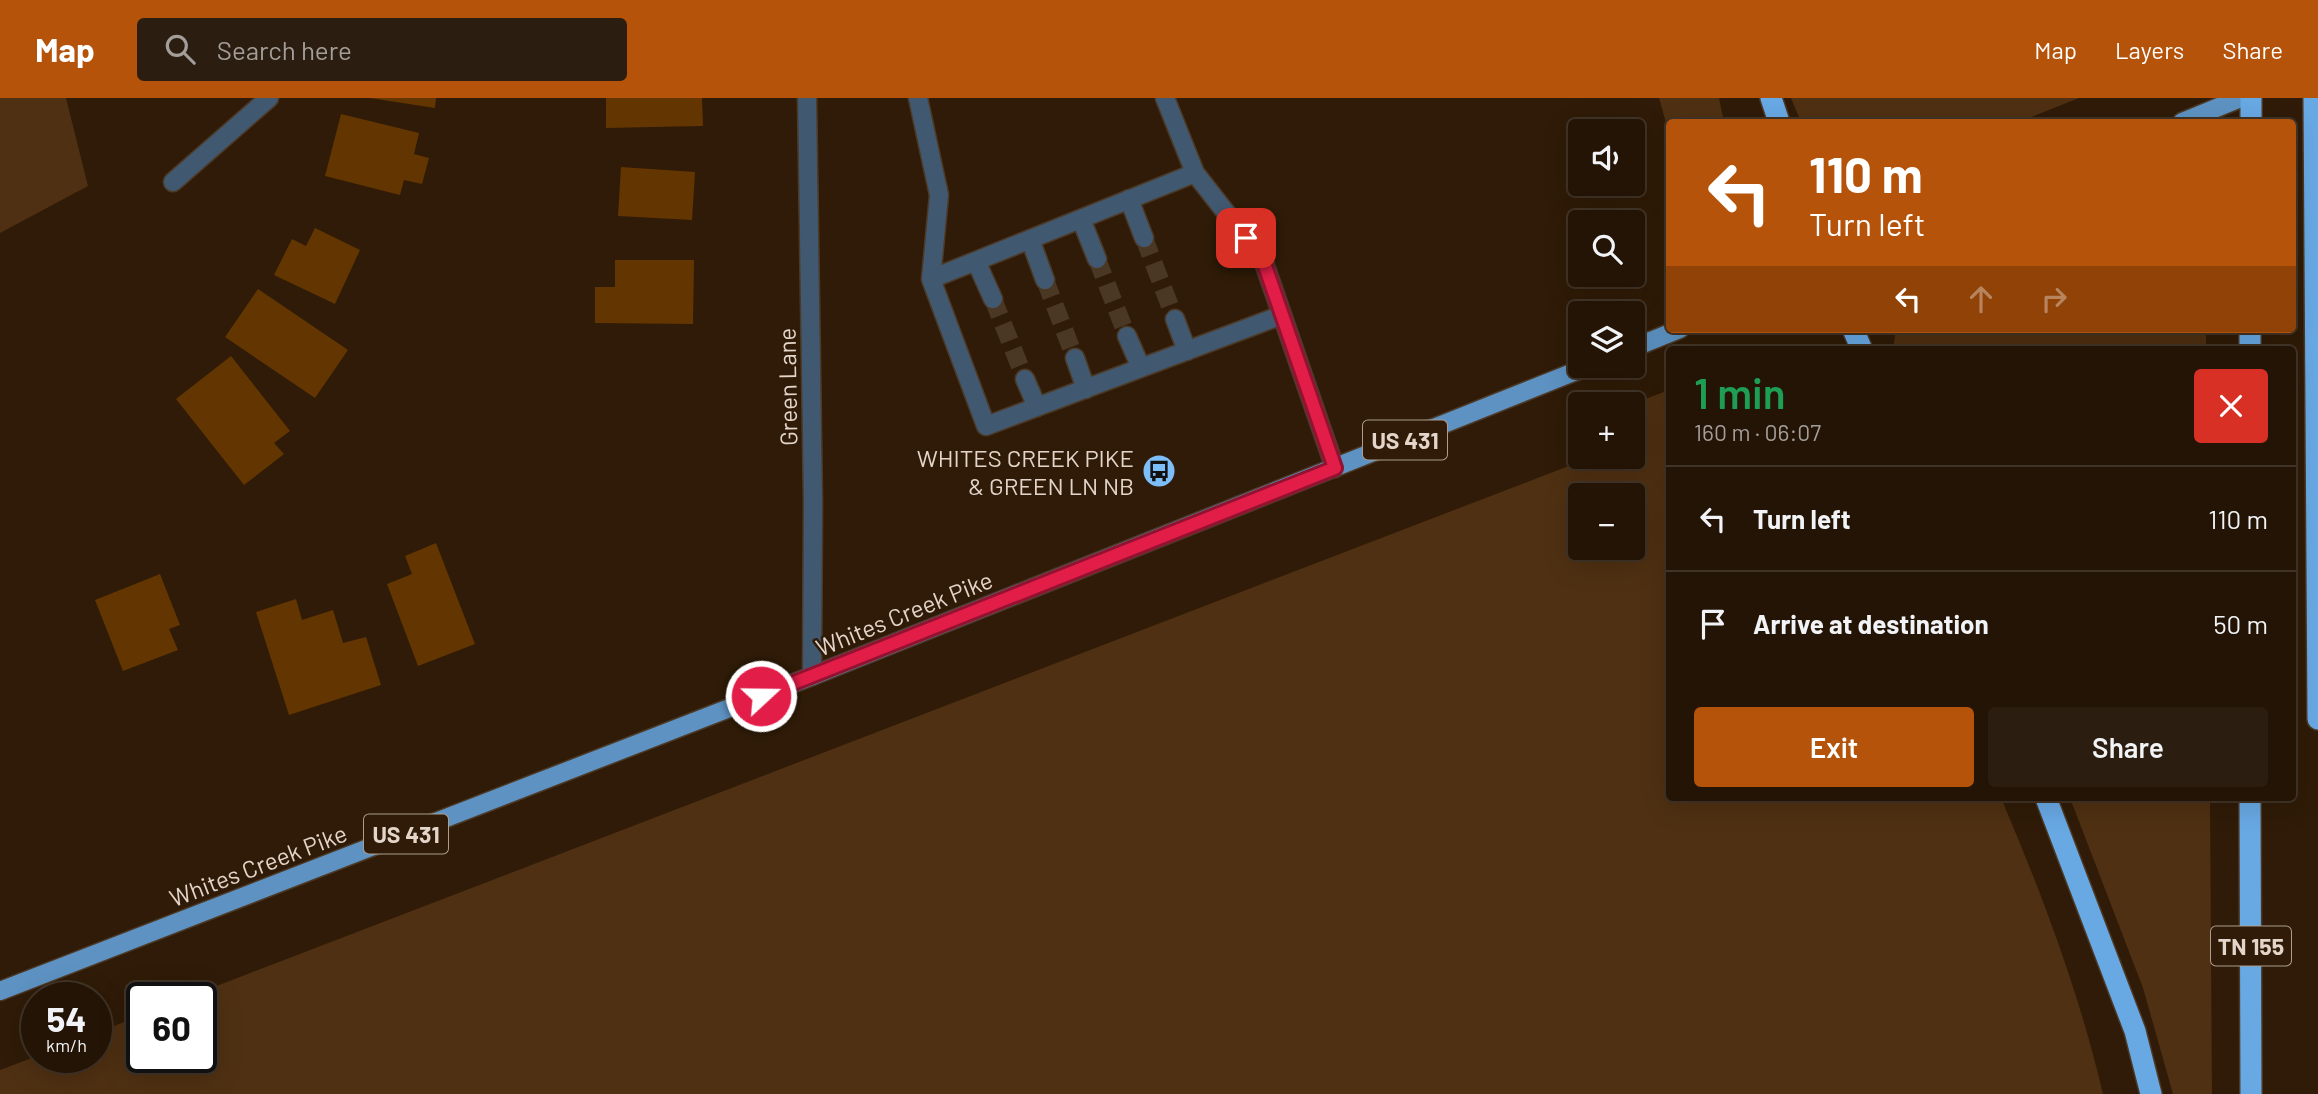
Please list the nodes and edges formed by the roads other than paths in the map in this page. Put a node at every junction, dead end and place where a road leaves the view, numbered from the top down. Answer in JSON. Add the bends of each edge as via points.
{"nodes":[{"id":1,"x":269,"y":98,"type":"edge"},
{"id":2,"x":807,"y":98,"type":"edge"},
{"id":3,"x":918,"y":98,"type":"edge"},
{"id":4,"x":1165,"y":98,"type":"edge"},
{"id":5,"x":1771,"y":98,"type":"edge"},
{"id":6,"x":2241,"y":98,"type":"edge"},
{"id":7,"x":2251,"y":98,"type":"edge"},
{"id":8,"x":2314,"y":98,"type":"edge"},
{"id":9,"x":1778,"y":119,"type":"edge"},
{"id":10,"x":2189,"y":119,"type":"edge"},
{"id":11,"x":2251,"y":119,"type":"edge"},
{"id":12,"x":1195,"y":173,"type":"junction"},
{"id":13,"x":173,"y":182,"type":"dead end"},
{"id":14,"x":1129,"y":199,"type":"junction"},
{"id":15,"x":1081,"y":219,"type":"junction"},
{"id":16,"x":1144,"y":238,"type":"tunnel mouth"},
{"id":17,"x":1030,"y":239,"type":"junction"},
{"id":18,"x":1097,"y":259,"type":"tunnel mouth"},
{"id":19,"x":976,"y":261,"type":"junction"},
{"id":20,"x":931,"y":279,"type":"junction"},
{"id":21,"x":1045,"y":280,"type":"tunnel mouth"},
{"id":22,"x":993,"y":299,"type":"tunnel mouth"},
{"id":23,"x":1282,"y":316,"type":"junction"},
{"id":24,"x":1175,"y":319,"type":"tunnel mouth"},
{"id":25,"x":1669,"y":333,"type":"edge"},
{"id":26,"x":1127,"y":336,"type":"tunnel mouth"},
{"id":27,"x":1645,"y":343,"type":"edge"},
{"id":28,"x":1187,"y":351,"type":"junction"},
{"id":29,"x":1074,"y":358,"type":"tunnel mouth"},
{"id":30,"x":1141,"y":368,"type":"junction"},
{"id":31,"x":1568,"y":374,"type":"edge"},
{"id":32,"x":1025,"y":379,"type":"tunnel mouth"},
{"id":33,"x":1086,"y":389,"type":"junction"},
{"id":34,"x":1037,"y":407,"type":"junction"},
{"id":35,"x":1335,"y":468,"type":"junction"},
{"id":36,"x":812,"y":676,"type":"junction"},
{"id":37,"x":2318,"y":719,"type":"edge"},
{"id":38,"x":2047,"y":801,"type":"edge"},
{"id":39,"x":2250,"y":801,"type":"edge"},
{"id":40,"x":0,"y":991,"type":"edge"},
{"id":41,"x":2151,"y":1094,"type":"edge"},
{"id":42,"x":2251,"y":1094,"type":"edge"}],
"edges":[{"from":1,"to":13,"type":"street"},
{"from":2,"to":36,"type":"street","name":"Green Lane"},
{"from":3,"to":20,"type":"street","via":[[939,195]]},
{"from":4,"to":12,"type":"street"},
{"from":5,"to":9,"type":"highway"},
{"from":6,"to":10,"type":"main road"},
{"from":7,"to":11,"type":"highway"},
{"from":8,"to":37,"type":"highway"},
{"from":12,"to":14,"type":"street"},
{"from":12,"to":23,"type":"street","via":[[1263,260]]},
{"from":14,"to":15,"type":"street"},
{"from":14,"to":16,"type":"street"},
{"from":15,"to":17,"type":"street"},
{"from":15,"to":18,"type":"street"},
{"from":17,"to":19,"type":"street"},
{"from":17,"to":21,"type":"street"},
{"from":19,"to":20,"type":"street"},
{"from":19,"to":22,"type":"street"},
{"from":20,"to":34,"type":"street","via":[[986,426]]},
{"from":23,"to":28,"type":"street"},
{"from":23,"to":35,"type":"street"},
{"from":24,"to":28,"type":"street"},
{"from":25,"to":27,"type":"main road"},
{"from":26,"to":30,"type":"street"},
{"from":28,"to":30,"type":"street"},
{"from":29,"to":33,"type":"street"},
{"from":30,"to":33,"type":"street"},
{"from":31,"to":35,"type":"main road","name":"Whites Creek Pike","number":"US 431"},
{"from":32,"to":34,"type":"street"},
{"from":33,"to":34,"type":"street"},
{"from":35,"to":36,"type":"main road","name":"Whites Creek Pike","number":"US 431"},
{"from":36,"to":40,"type":"main road","name":"Whites Creek Pike","number":"US 431"},
{"from":38,"to":41,"type":"highway","via":[[2135,1031]]},
{"from":39,"to":42,"type":"highway","number":"TN 155"}]}
